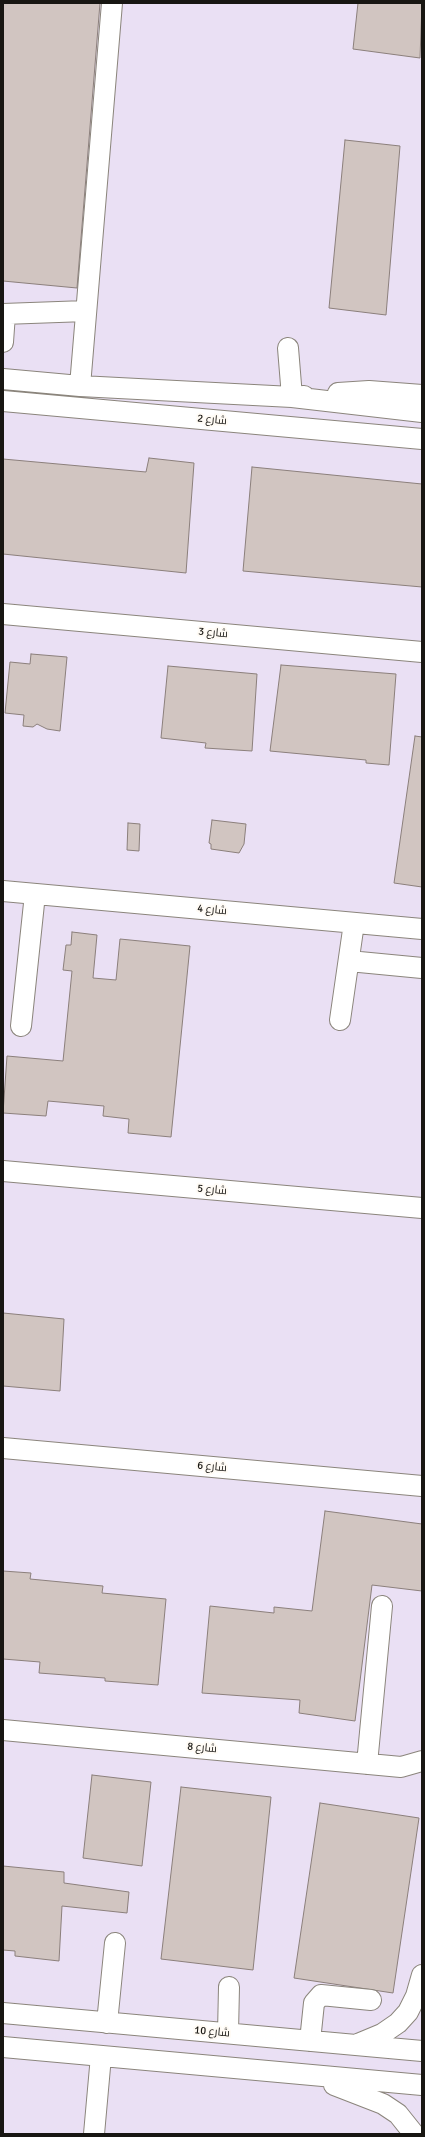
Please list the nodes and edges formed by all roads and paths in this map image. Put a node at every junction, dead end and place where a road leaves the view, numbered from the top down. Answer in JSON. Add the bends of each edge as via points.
{"nodes":[{"id":1,"x":112,"y":3,"type":"edge"},
{"id":2,"x":86,"y":311,"type":"junction"},
{"id":3,"x":4,"y":314,"type":"edge"},
{"id":4,"x":3,"y":342,"type":"edge"},
{"id":5,"x":288,"y":348,"type":"dead end"},
{"id":6,"x":3,"y":379,"type":"edge"},
{"id":7,"x":80,"y":386,"type":"junction"},
{"id":8,"x":422,"y":395,"type":"edge"},
{"id":9,"x":292,"y":397,"type":"junction"},
{"id":10,"x":3,"y":402,"type":"edge"},
{"id":11,"x":422,"y":412,"type":"edge"},
{"id":12,"x":422,"y":439,"type":"edge"},
{"id":13,"x":3,"y":614,"type":"edge"},
{"id":14,"x":422,"y":652,"type":"edge"},
{"id":15,"x":3,"y":891,"type":"edge"},
{"id":16,"x":35,"y":894,"type":"junction"},
{"id":17,"x":354,"y":923,"type":"junction"},
{"id":18,"x":422,"y":929,"type":"edge"},
{"id":19,"x":349,"y":961,"type":"junction"},
{"id":20,"x":422,"y":968,"type":"edge"},
{"id":21,"x":340,"y":1020,"type":"dead end"},
{"id":22,"x":21,"y":1026,"type":"dead end"},
{"id":23,"x":3,"y":1171,"type":"edge"},
{"id":24,"x":422,"y":1208,"type":"edge"},
{"id":25,"x":3,"y":1448,"type":"edge"},
{"id":26,"x":422,"y":1486,"type":"edge"},
{"id":27,"x":382,"y":1606,"type":"dead end"},
{"id":28,"x":3,"y":1730,"type":"edge"},
{"id":29,"x":422,"y":1761,"type":"edge"},
{"id":30,"x":367,"y":1764,"type":"junction"},
{"id":31,"x":401,"y":1767,"type":"junction"},
{"id":32,"x":422,"y":1779,"type":"edge"},
{"id":33,"x":115,"y":1943,"type":"dead end"},
{"id":34,"x":422,"y":1975,"type":"edge"},
{"id":35,"x":229,"y":1987,"type":"dead end"},
{"id":36,"x":371,"y":2000,"type":"dead end"},
{"id":37,"x":3,"y":2013,"type":"edge"},
{"id":38,"x":108,"y":2023,"type":"junction"},
{"id":39,"x":228,"y":2033,"type":"junction"},
{"id":40,"x":310,"y":2041,"type":"junction"},
{"id":41,"x":355,"y":2045,"type":"junction"},
{"id":42,"x":3,"y":2047,"type":"edge"},
{"id":43,"x":422,"y":2050,"type":"edge"},
{"id":44,"x":101,"y":2056,"type":"junction"},
{"id":45,"x":303,"y":2075,"type":"junction"},
{"id":46,"x":422,"y":2085,"type":"edge"},
{"id":47,"x":94,"y":2134,"type":"edge"},
{"id":48,"x":414,"y":2134,"type":"edge"}],
"edges":[{"from":1,"to":2,"type":"street"},
{"from":2,"to":3,"type":"street"},
{"from":2,"to":7,"type":"street"},
{"from":3,"to":4,"type":"street"},
{"from":5,"to":9,"type":"street"},
{"from":6,"to":7,"type":"street"},
{"from":7,"to":9,"type":"street"},
{"from":8,"to":9,"type":"street","via":[[369,391]]},
{"from":9,"to":11,"type":"street"},
{"from":10,"to":12,"type":"street","name":"شارع 2"},
{"from":13,"to":14,"type":"street","name":"شارع 3"},
{"from":15,"to":16,"type":"street","name":"شارع 4"},
{"from":16,"to":17,"type":"street","name":"شارع 4"},
{"from":16,"to":22,"type":"street"},
{"from":17,"to":18,"type":"street","name":"شارع 4"},
{"from":17,"to":19,"type":"street"},
{"from":19,"to":20,"type":"street"},
{"from":19,"to":21,"type":"street"},
{"from":23,"to":24,"type":"street","name":"شارع 5"},
{"from":25,"to":26,"type":"street","name":"شارع 6"},
{"from":27,"to":30,"type":"street"},
{"from":28,"to":30,"type":"street","name":"شارع 8"},
{"from":29,"to":31,"type":"street","name":"شارع 8"},
{"from":30,"to":31,"type":"street","name":"شارع 8"},
{"from":31,"to":32,"type":"street","name":"شارع 8"},
{"from":33,"to":38,"type":"street"},
{"from":34,"to":41,"type":"street","via":[[416,1996],[408,2012],[398,2023],[382,2034]]},
{"from":35,"to":39,"type":"street"},
{"from":36,"to":40,"type":"street","via":[[321,1995],[314,2003]]},
{"from":37,"to":38,"type":"street","name":"شارع 10"},
{"from":38,"to":39,"type":"street","name":"شارع 10"},
{"from":39,"to":40,"type":"street","name":"شارع 10"},
{"from":40,"to":41,"type":"street","name":"شارع 10"},
{"from":41,"to":43,"type":"street","name":"شارع 10"},
{"from":42,"to":44,"type":"street"},
{"from":44,"to":45,"type":"street"},
{"from":44,"to":47,"type":"street"},
{"from":45,"to":46,"type":"street"},
{"from":45,"to":48,"type":"street","via":[[383,2104],[398,2114]]}]}
